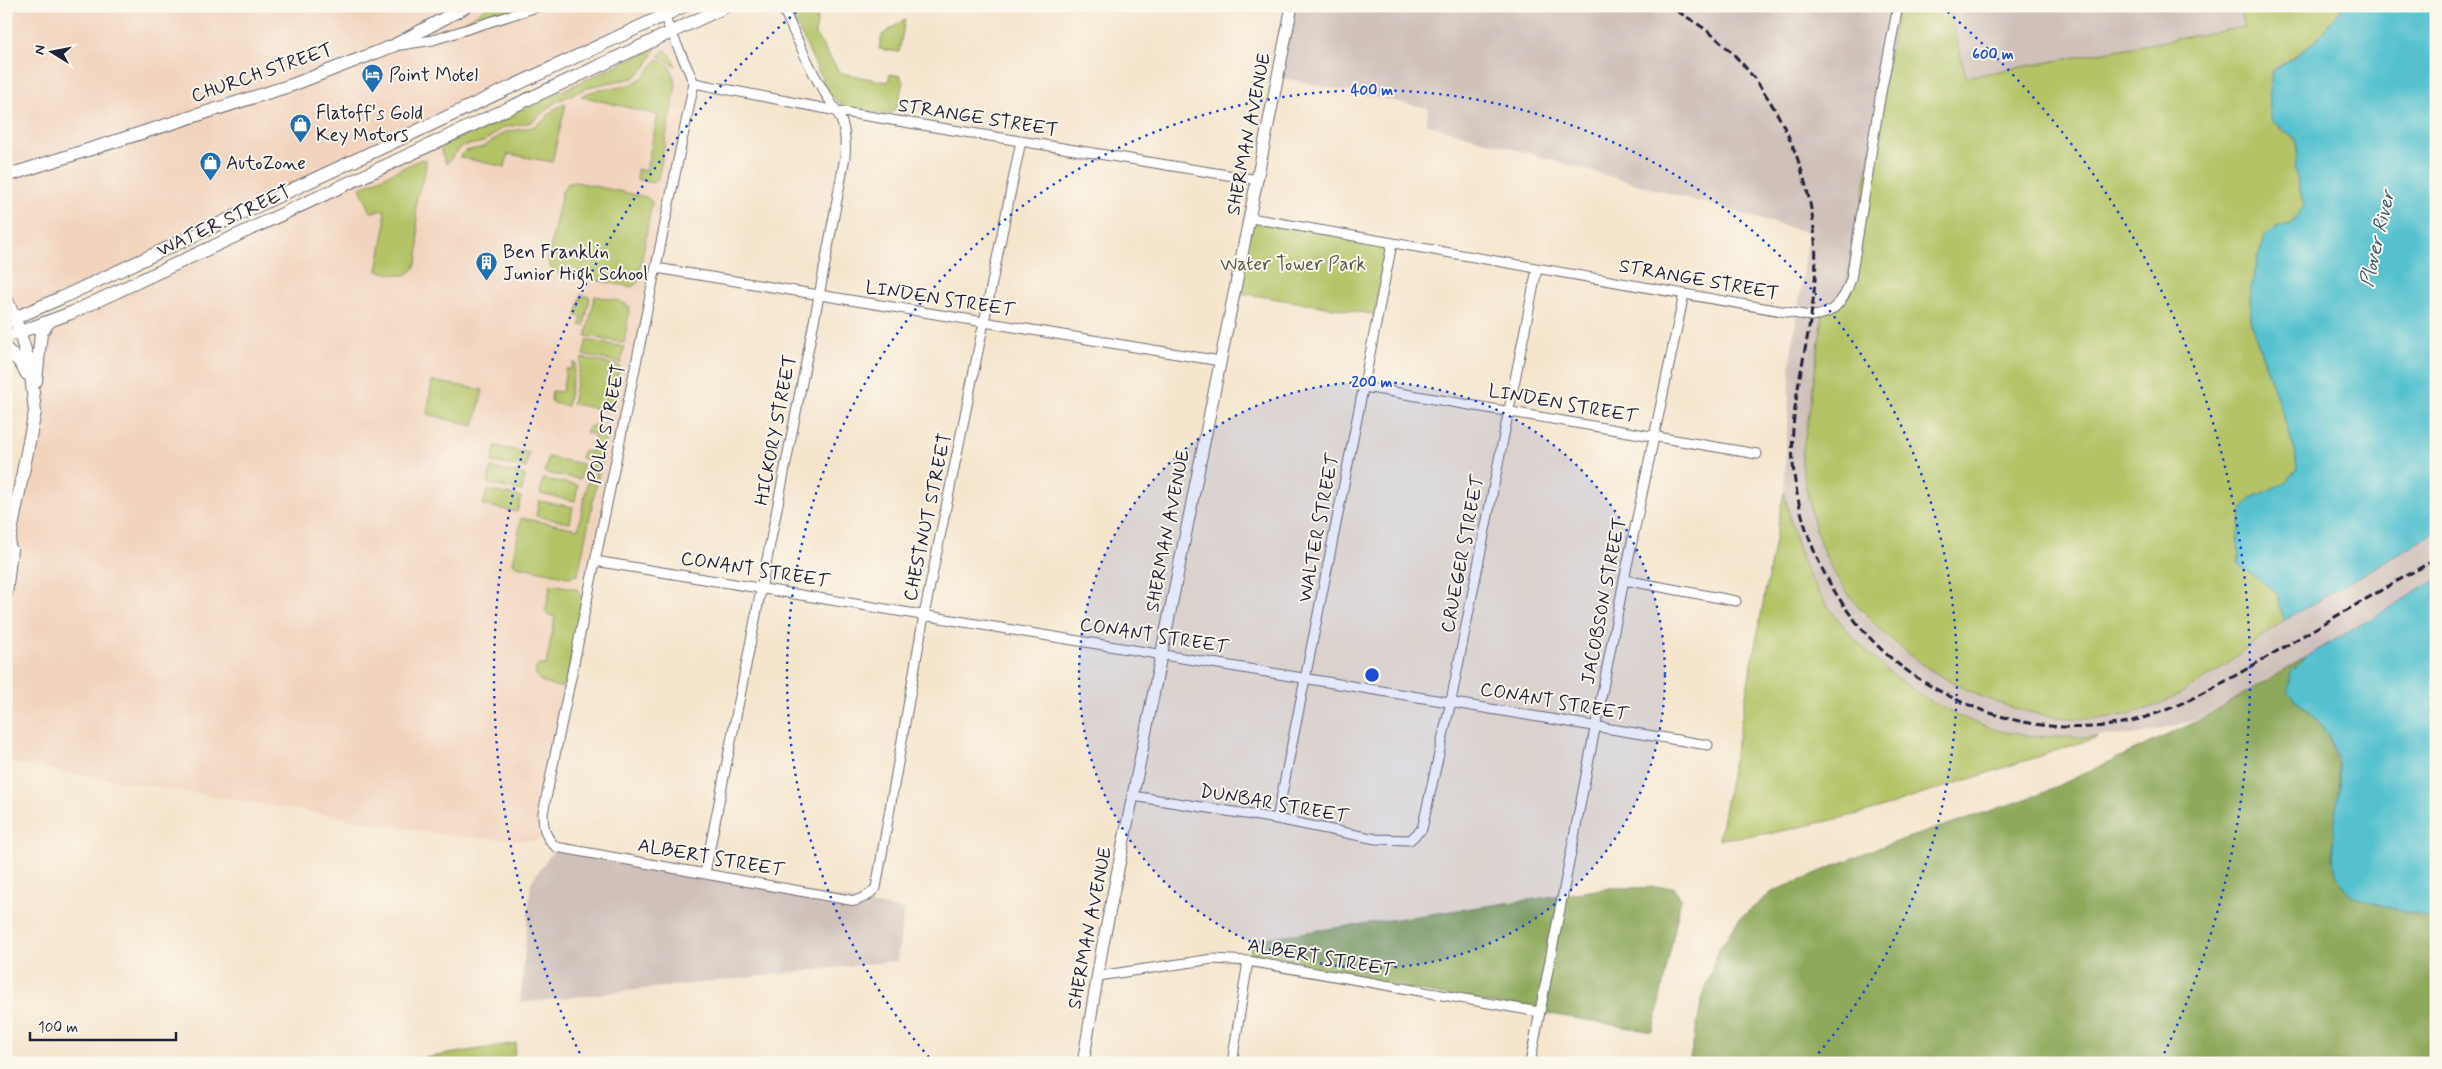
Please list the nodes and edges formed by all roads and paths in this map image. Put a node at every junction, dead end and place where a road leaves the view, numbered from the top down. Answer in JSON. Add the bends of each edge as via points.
{"nodes":[{"id":1,"x":468,"y":6,"type":"edge"},
{"id":2,"x":684,"y":6,"type":"edge"},
{"id":3,"x":727,"y":6,"type":"edge"},
{"id":4,"x":782,"y":6,"type":"edge"},
{"id":5,"x":1292,"y":6,"type":"edge"},
{"id":6,"x":1898,"y":6,"type":"edge"},
{"id":7,"x":533,"y":7,"type":"edge"},
{"id":8,"x":664,"y":16,"type":"junction"},
{"id":9,"x":672,"y":32,"type":"junction"},
{"id":10,"x":394,"y":46,"type":"junction"},
{"id":11,"x":694,"y":83,"type":"junction"},
{"id":12,"x":837,"y":110,"type":"junction"},
{"id":13,"x":1021,"y":142,"type":"junction"},
{"id":14,"x":6,"y":176,"type":"edge"},
{"id":15,"x":1258,"y":180,"type":"junction"},
{"id":16,"x":1251,"y":218,"type":"junction"},
{"id":17,"x":1392,"y":244,"type":"junction"},
{"id":18,"x":656,"y":268,"type":"junction"},
{"id":19,"x":1537,"y":269,"type":"junction"},
{"id":20,"x":1684,"y":294,"type":"junction"},
{"id":21,"x":820,"y":296,"type":"junction"},
{"id":22,"x":6,"y":297,"type":"edge"},
{"id":23,"x":11,"y":320,"type":"edge"},
{"id":24,"x":49,"y":322,"type":"junction"},
{"id":25,"x":985,"y":324,"type":"junction"},
{"id":26,"x":20,"y":332,"type":"junction"},
{"id":27,"x":6,"y":336,"type":"edge"},
{"id":28,"x":6,"y":349,"type":"edge"},
{"id":29,"x":1220,"y":361,"type":"junction"},
{"id":30,"x":1364,"y":387,"type":"junction"},
{"id":31,"x":34,"y":390,"type":"junction"},
{"id":32,"x":1508,"y":412,"type":"junction"},
{"id":33,"x":1654,"y":436,"type":"junction"},
{"id":34,"x":1757,"y":454,"type":"dead end"},
{"id":35,"x":12,"y":536,"type":"junction"},
{"id":36,"x":6,"y":557,"type":"edge"},
{"id":37,"x":595,"y":561,"type":"junction"},
{"id":38,"x":1624,"y":580,"type":"junction"},
{"id":39,"x":761,"y":587,"type":"junction"},
{"id":40,"x":6,"y":594,"type":"edge"},
{"id":41,"x":1736,"y":601,"type":"dead end"},
{"id":42,"x":924,"y":615,"type":"junction"},
{"id":43,"x":1162,"y":653,"type":"junction"},
{"id":44,"x":1306,"y":677,"type":"junction"},
{"id":45,"x":1451,"y":701,"type":"junction"},
{"id":46,"x":1596,"y":725,"type":"junction"},
{"id":47,"x":1708,"y":745,"type":"dead end"},
{"id":48,"x":1133,"y":796,"type":"junction"},
{"id":49,"x":1277,"y":819,"type":"junction"},
{"id":50,"x":1410,"y":840,"type":"joint"},
{"id":51,"x":550,"y":842,"type":"joint"},
{"id":52,"x":705,"y":873,"type":"junction"},
{"id":53,"x":867,"y":896,"type":"joint"},
{"id":54,"x":1248,"y":961,"type":"junction"},
{"id":55,"x":1098,"y":976,"type":"junction"},
{"id":56,"x":1539,"y":1012,"type":"junction"},
{"id":57,"x":1084,"y":1063,"type":"edge"},
{"id":58,"x":1232,"y":1063,"type":"edge"},
{"id":59,"x":1530,"y":1063,"type":"edge"}],
"edges":[{"from":1,"to":10,"type":"main road"},
{"from":2,"to":8,"type":"main road","name":"WATER STREET"},
{"from":3,"to":9,"type":"main road","name":"WATER STREET"},
{"from":4,"to":12,"type":"street","name":"HICKORY STREET","via":[[816,78]]},
{"from":5,"to":15,"type":"street","name":"SHERMAN AVENUE"},
{"from":6,"to":20,"type":"street","name":"STRANGE STREET","via":[[1852,272],[1849,287],[1840,303],[1823,314],[1810,316]]},
{"from":7,"to":10,"type":"street","name":"CHURCH STREET","via":[[433,40]]},
{"from":8,"to":9,"type":"street"},
{"from":8,"to":23,"type":"main road","name":"WATER STREET"},
{"from":9,"to":11,"type":"street"},
{"from":9,"to":24,"type":"main road","name":"WATER STREET"},
{"from":10,"to":14,"type":"main road","name":"CHURCH STREET","via":[[292,85]]},
{"from":11,"to":12,"type":"street","name":"STRANGE STREET"},
{"from":11,"to":18,"type":"street","name":"POLK STREET"},
{"from":12,"to":13,"type":"street","name":"STRANGE STREET"},
{"from":12,"to":21,"type":"street","name":"HICKORY STREET","via":[[846,136],[845,157]]},
{"from":13,"to":15,"type":"street","name":"STRANGE STREET"},
{"from":13,"to":25,"type":"street","name":"CHESTNUT STREET"},
{"from":15,"to":16,"type":"street","name":"SHERMAN AVENUE"},
{"from":16,"to":17,"type":"street","name":"STRANGE STREET"},
{"from":16,"to":29,"type":"street","name":"SHERMAN AVENUE"},
{"from":17,"to":19,"type":"street","name":"STRANGE STREET"},
{"from":17,"to":30,"type":"street","name":"WALTER STREET"},
{"from":18,"to":21,"type":"street","name":"LINDEN STREET"},
{"from":18,"to":37,"type":"street","name":"POLK STREET"},
{"from":19,"to":20,"type":"street","name":"STRANGE STREET"},
{"from":19,"to":32,"type":"street","name":"CRUEGER STREET"},
{"from":20,"to":33,"type":"street","name":"JACOBSON STREET"},
{"from":21,"to":25,"type":"street","name":"LINDEN STREET"},
{"from":21,"to":39,"type":"street","name":"HICKORY STREET"},
{"from":22,"to":23,"type":"street"},
{"from":23,"to":26,"type":"main road"},
{"from":24,"to":26,"type":"main road","name":"WATER STREET"},
{"from":24,"to":31,"type":"main road","via":[[41,333]]},
{"from":25,"to":29,"type":"street","name":"LINDEN STREET"},
{"from":25,"to":42,"type":"street","name":"CHESTNUT STREET"},
{"from":26,"to":27,"type":"street","name":"WATER STREET"},
{"from":26,"to":31,"type":"main road"},
{"from":28,"to":31,"type":"main road","via":[[19,360]]},
{"from":29,"to":43,"type":"street","name":"SHERMAN AVENUE"},
{"from":30,"to":32,"type":"street","name":"LINDEN STREET"},
{"from":30,"to":44,"type":"street","name":"WALTER STREET"},
{"from":31,"to":35,"type":"main road","via":[[32,433]]},
{"from":32,"to":33,"type":"street","name":"LINDEN STREET"},
{"from":32,"to":45,"type":"street","name":"CRUEGER STREET"},
{"from":33,"to":34,"type":"street","name":"LINDEN STREET"},
{"from":33,"to":38,"type":"street","name":"JACOBSON STREET"},
{"from":35,"to":36,"type":"main road"},
{"from":35,"to":40,"type":"main road"},
{"from":37,"to":39,"type":"street","name":"CONANT STREET"},
{"from":37,"to":51,"type":"street","name":"POLK STREET","via":[[543,814],[543,829]]},
{"from":38,"to":41,"type":"street"},
{"from":38,"to":46,"type":"street","name":"JACOBSON STREET"},
{"from":39,"to":42,"type":"street","name":"CONANT STREET"},
{"from":39,"to":52,"type":"street","name":"HICKORY STREET"},
{"from":42,"to":43,"type":"street","name":"CONANT STREET"},
{"from":42,"to":53,"type":"street","name":"CHESTNUT STREET","via":[[876,888]]},
{"from":43,"to":44,"type":"street","name":"CONANT STREET"},
{"from":43,"to":48,"type":"street","name":"SHERMAN AVENUE"},
{"from":44,"to":45,"type":"street","name":"CONANT STREET"},
{"from":44,"to":49,"type":"street","name":"WALTER STREET"},
{"from":45,"to":46,"type":"street","name":"CONANT STREET"},
{"from":45,"to":50,"type":"street","name":"CRUEGER STREET","via":[[1427,815],[1422,829]]},
{"from":46,"to":47,"type":"street","name":"CONANT STREET"},
{"from":46,"to":56,"type":"street","name":"JACOBSON STREET"},
{"from":48,"to":49,"type":"street","name":"DUNBAR STREET"},
{"from":48,"to":55,"type":"street","name":"SHERMAN AVENUE"},
{"from":49,"to":50,"type":"street","name":"DUNBAR STREET","via":[[1376,839]]},
{"from":51,"to":52,"type":"street","name":"ALBERT STREET","via":[[556,847]]},
{"from":52,"to":53,"type":"street","name":"ALBERT STREET","via":[[855,901]]},
{"from":54,"to":55,"type":"street","name":"ALBERT STREET","via":[[1213,958]]},
{"from":54,"to":56,"type":"street","name":"ALBERT STREET"},
{"from":54,"to":58,"type":"street"},
{"from":55,"to":57,"type":"street","name":"SHERMAN AVENUE"},
{"from":56,"to":59,"type":"street","name":"JACOBSON STREET"}]}
